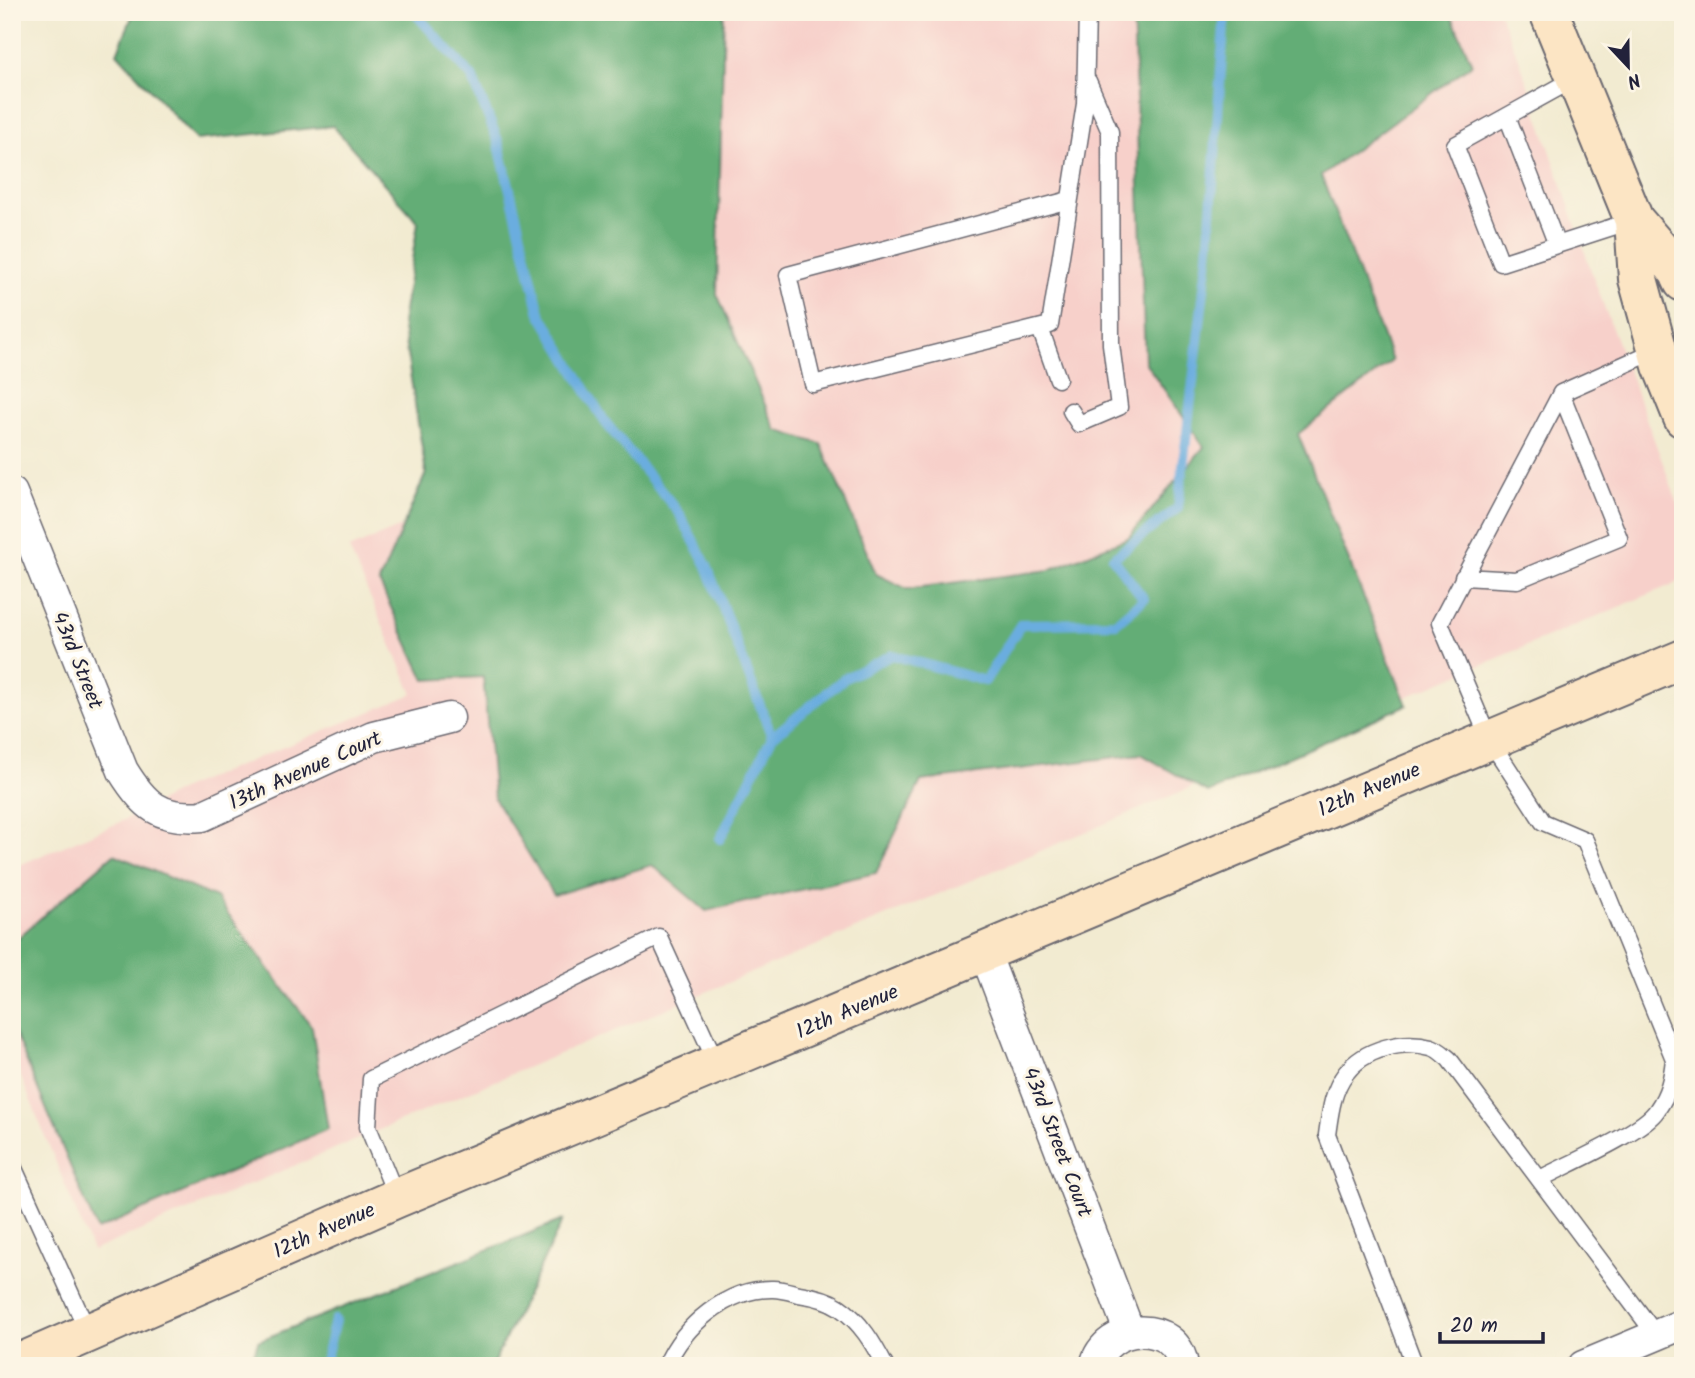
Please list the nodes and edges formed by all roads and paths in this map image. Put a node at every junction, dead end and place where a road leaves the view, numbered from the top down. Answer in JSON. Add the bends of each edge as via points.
{"nodes":[{"id":1,"x":1087,"y":12,"type":"edge"},
{"id":2,"x":1549,"y":12,"type":"edge"},
{"id":3,"x":1086,"y":75,"type":"junction"},
{"id":4,"x":1576,"y":78,"type":"junction"},
{"id":5,"x":1507,"y":116,"type":"junction"},
{"id":6,"x":1069,"y":200,"type":"junction"},
{"id":7,"x":1634,"y":220,"type":"junction"},
{"id":8,"x":1557,"y":245,"type":"junction"},
{"id":9,"x":1683,"y":282,"type":"edge"},
{"id":10,"x":1040,"y":328,"type":"junction"},
{"id":11,"x":1658,"y":350,"type":"junction"},
{"id":12,"x":1058,"y":379,"type":"dead end"},
{"id":13,"x":1561,"y":393,"type":"junction"},
{"id":14,"x":1071,"y":411,"type":"dead end"},
{"id":15,"x":1683,"y":418,"type":"edge"},
{"id":16,"x":12,"y":493,"type":"edge"},
{"id":17,"x":1463,"y":577,"type":"junction"},
{"id":18,"x":1683,"y":659,"type":"edge"},
{"id":19,"x":449,"y":718,"type":"dead end"},
{"id":20,"x":1489,"y":739,"type":"junction"},
{"id":21,"x":162,"y":813,"type":"joint"},
{"id":22,"x":985,"y":953,"type":"junction"},
{"id":23,"x":718,"y":1066,"type":"junction"},
{"id":24,"x":12,"y":1164,"type":"edge"},
{"id":25,"x":1540,"y":1180,"type":"junction"},
{"id":26,"x":397,"y":1198,"type":"junction"},
{"id":27,"x":1670,"y":1330,"type":"edge"},
{"id":28,"x":1129,"y":1331,"type":"junction"},
{"id":29,"x":89,"y":1334,"type":"junction"},
{"id":30,"x":13,"y":1366,"type":"edge"},
{"id":31,"x":666,"y":1366,"type":"edge"},
{"id":32,"x":885,"y":1366,"type":"edge"},
{"id":33,"x":1095,"y":1366,"type":"edge"},
{"id":34,"x":1183,"y":1366,"type":"edge"},
{"id":35,"x":1415,"y":1366,"type":"edge"},
{"id":36,"x":1583,"y":1366,"type":"edge"}],
"edges":[{"from":1,"to":3,"type":"lane"},
{"from":2,"to":4,"type":"street"},
{"from":3,"to":6,"type":"lane"},
{"from":3,"to":14,"type":"lane","via":[[1110,132],[1111,344],[1119,407],[1079,424]]},
{"from":4,"to":5,"type":"lane"},
{"from":4,"to":7,"type":"street"},
{"from":5,"to":8,"type":"lane"},
{"from":5,"to":8,"type":"lane","via":[[1455,145],[1482,195],[1501,263]]},
{"from":6,"to":10,"type":"lane","via":[[1050,325]]},
{"from":6,"to":10,"type":"lane","via":[[788,275],[813,384]]},
{"from":7,"to":8,"type":"lane"},
{"from":7,"to":9,"type":"street"},
{"from":7,"to":11,"type":"street","via":[[1638,279]]},
{"from":10,"to":12,"type":"lane"},
{"from":11,"to":13,"type":"lane"},
{"from":11,"to":15,"type":"street"},
{"from":13,"to":17,"type":"lane"},
{"from":13,"to":17,"type":"lane","via":[[1619,538],[1517,580]]},
{"from":16,"to":21,"type":"street","name":"43rd Street","via":[[123,771],[135,792]]},
{"from":17,"to":20,"type":"lane","via":[[1440,623]]},
{"from":18,"to":20,"type":"street","name":"12th Avenue"},
{"from":19,"to":21,"type":"street","name":"13th Avenue Court","via":[[374,737],[202,816]]},
{"from":20,"to":22,"type":"street","name":"12th Avenue"},
{"from":20,"to":25,"type":"lane","via":[[1543,822],[1586,840],[1674,1059],[1671,1085],[1656,1113]]},
{"from":22,"to":23,"type":"street","name":"12th Avenue"},
{"from":22,"to":28,"type":"street","name":"43rd Street Court"},
{"from":23,"to":26,"type":"street","name":"12th Avenue"},
{"from":23,"to":26,"type":"lane","via":[[659,937],[371,1079],[368,1127]]},
{"from":24,"to":29,"type":"lane"},
{"from":25,"to":27,"type":"lane"},
{"from":25,"to":35,"type":"lane","via":[[1449,1059],[1433,1047],[1405,1045],[1372,1051],[1346,1072],[1333,1099],[1327,1135]]},
{"from":26,"to":29,"type":"street","name":"12th Avenue"},
{"from":27,"to":36,"type":"street"},
{"from":28,"to":33,"type":"street","via":[[1106,1343]]},
{"from":28,"to":34,"type":"street","via":[[1163,1336],[1176,1347]]},
{"from":29,"to":30,"type":"street","name":"12th Avenue"},
{"from":31,"to":32,"type":"lane","via":[[673,1350],[707,1312],[741,1294],[773,1289],[818,1297],[838,1307],[859,1324]]}]}
